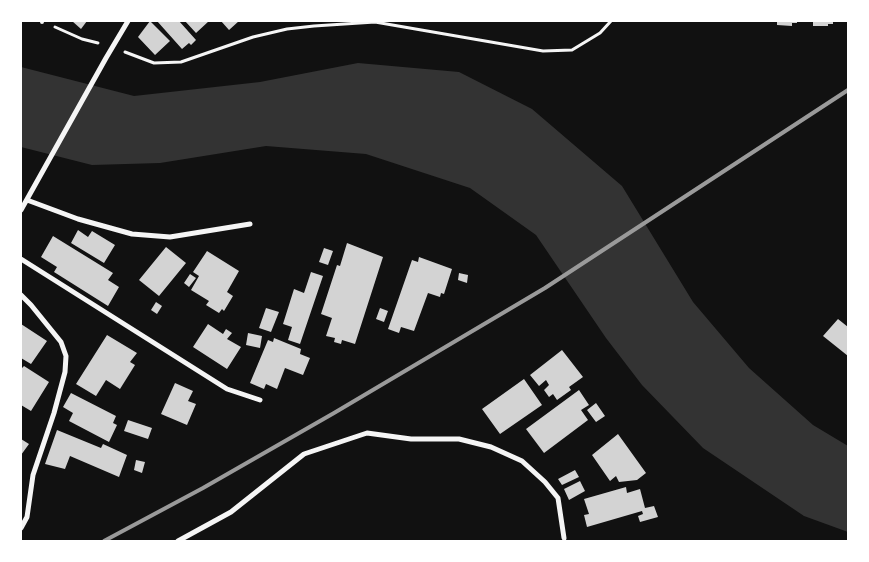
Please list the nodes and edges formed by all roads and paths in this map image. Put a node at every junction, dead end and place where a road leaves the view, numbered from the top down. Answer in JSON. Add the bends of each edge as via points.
{"nodes":[{"id":1,"x":128,"y":21,"type":"edge"},
{"id":2,"x":611,"y":21,"type":"edge"},
{"id":3,"x":42,"y":22,"type":"edge"},
{"id":4,"x":112,"y":47,"type":"junction"},
{"id":5,"x":27,"y":200,"type":"junction"},
{"id":6,"x":21,"y":210,"type":"edge"},
{"id":7,"x":250,"y":224,"type":"dead end"},
{"id":8,"x":21,"y":259,"type":"edge"},
{"id":9,"x":21,"y":295,"type":"edge"},
{"id":10,"x":260,"y":400,"type":"dead end"},
{"id":11,"x":21,"y":528,"type":"edge"},
{"id":12,"x":564,"y":538,"type":"dead end"},
{"id":13,"x":178,"y":541,"type":"edge"}],
"edges":[{"from":1,"to":4,"type":"street"},
{"from":2,"to":4,"type":"path","via":[[600,33],[572,50],[544,51],[375,22],[287,29],[181,62],[154,63]]},
{"from":3,"to":4,"type":"path","via":[[82,39]]},
{"from":4,"to":5,"type":"street"},
{"from":5,"to":6,"type":"street"},
{"from":5,"to":7,"type":"street","via":[[132,234],[170,237]]},
{"from":8,"to":10,"type":"street","via":[[227,389]]},
{"from":9,"to":11,"type":"street","via":[[61,342],[66,356],[54,413],[33,475],[28,518]]},
{"from":12,"to":13,"type":"street","via":[[558,498],[522,461],[459,439],[411,439],[367,433],[304,454],[231,512]]}]}
